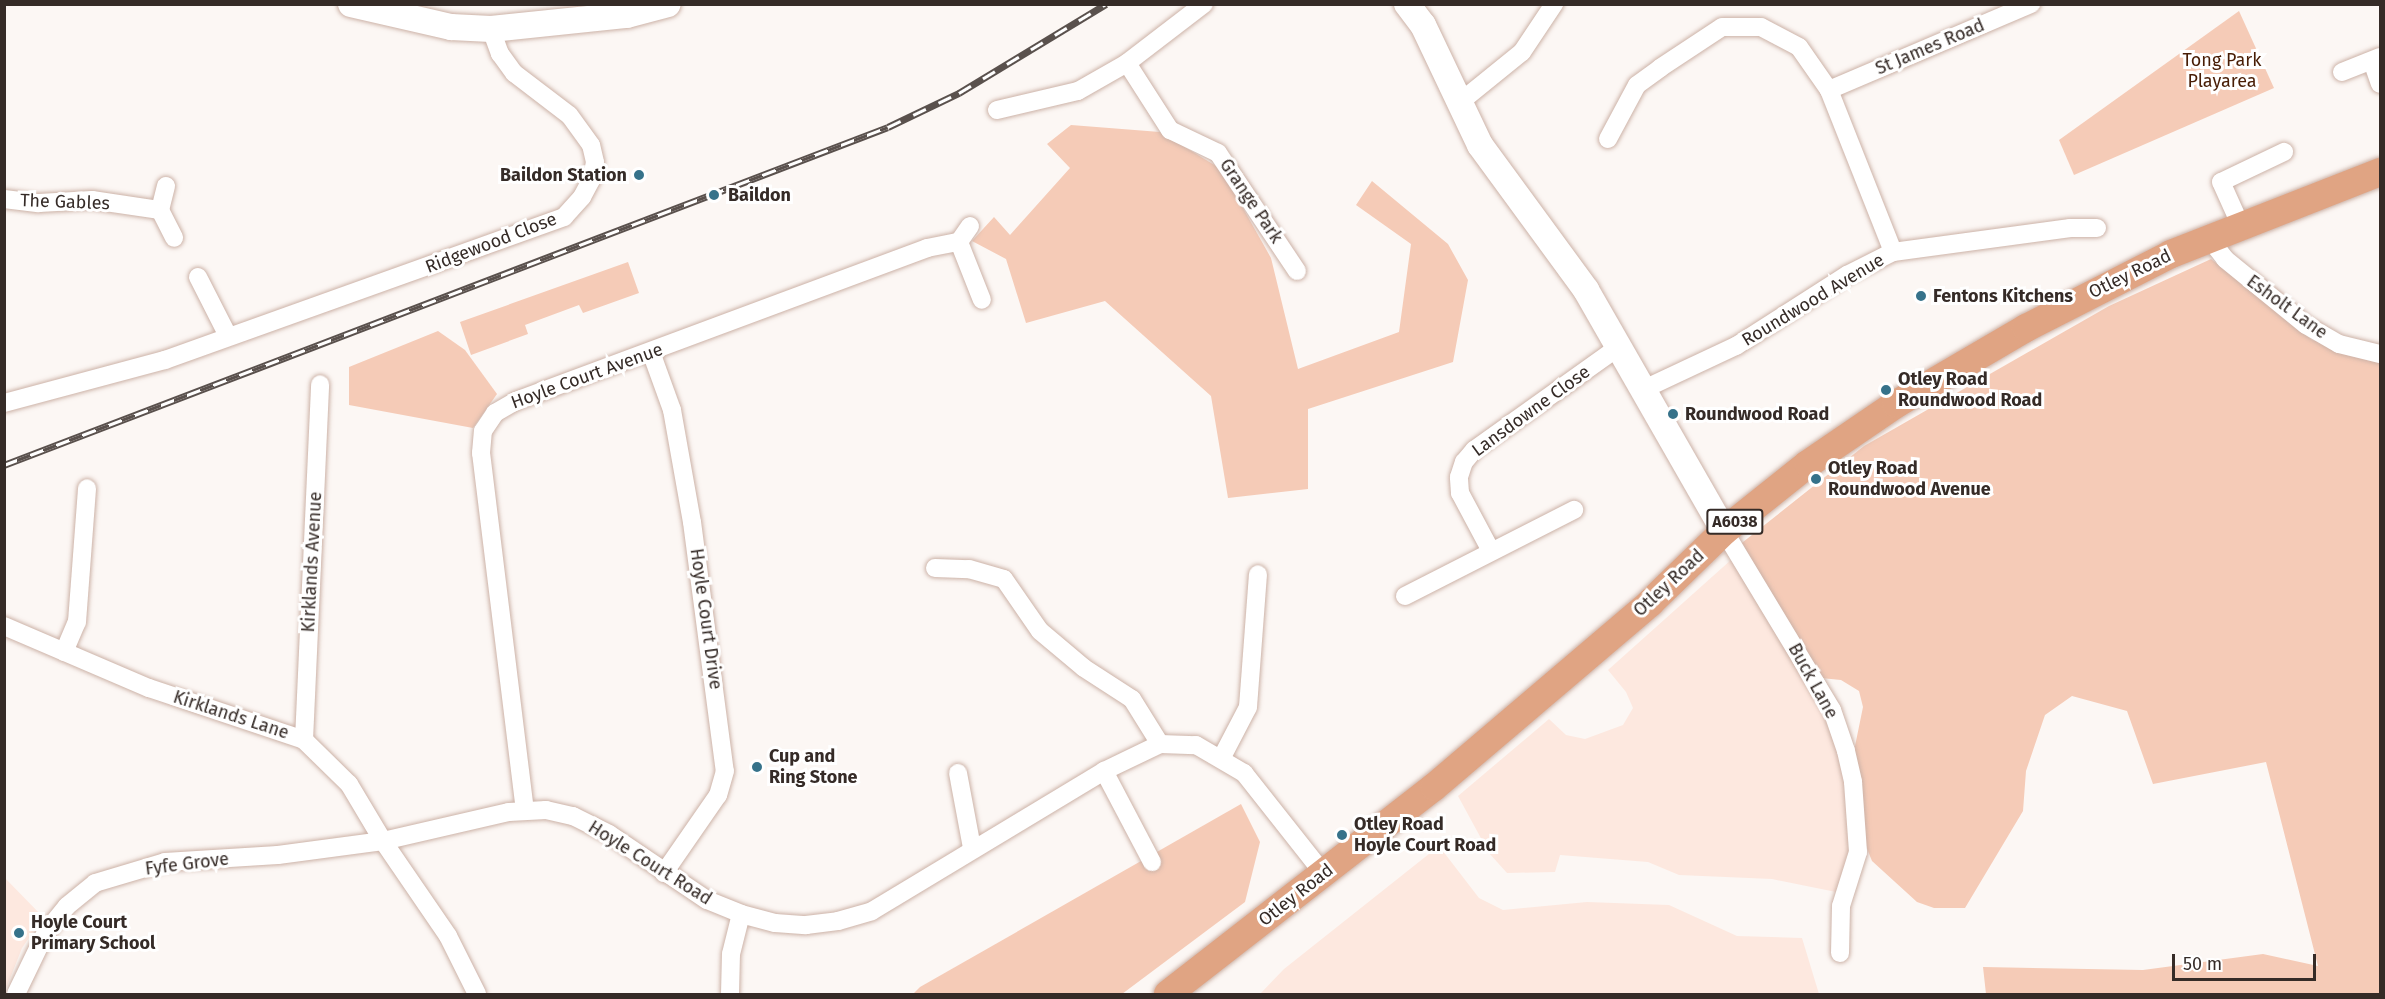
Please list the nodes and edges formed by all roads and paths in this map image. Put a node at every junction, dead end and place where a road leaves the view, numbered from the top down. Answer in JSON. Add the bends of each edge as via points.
{"nodes":[{"id":1,"x":351,"y":4,"type":"edge"},
{"id":2,"x":668,"y":4,"type":"edge"},
{"id":3,"x":1204,"y":4,"type":"edge"},
{"id":4,"x":1407,"y":4,"type":"edge"},
{"id":5,"x":1554,"y":4,"type":"edge"},
{"id":6,"x":2031,"y":4,"type":"edge"},
{"id":7,"x":491,"y":29,"type":"junction"},
{"id":8,"x":2376,"y":59,"type":"edge"},
{"id":9,"x":1127,"y":63,"type":"junction"},
{"id":10,"x":2342,"y":72,"type":"dead end"},
{"id":11,"x":2380,"y":84,"type":"edge"},
{"id":12,"x":1829,"y":90,"type":"junction"},
{"id":13,"x":1459,"y":103,"type":"junction"},
{"id":14,"x":997,"y":110,"type":"dead end"},
{"id":15,"x":1608,"y":139,"type":"dead end"},
{"id":16,"x":2284,"y":152,"type":"dead end"},
{"id":17,"x":2380,"y":172,"type":"edge"},
{"id":18,"x":166,"y":186,"type":"dead end"},
{"id":19,"x":4,"y":199,"type":"edge"},
{"id":20,"x":160,"y":210,"type":"junction"},
{"id":21,"x":2240,"y":224,"type":"junction"},
{"id":22,"x":970,"y":226,"type":"dead end"},
{"id":23,"x":2097,"y":228,"type":"dead end"},
{"id":24,"x":2208,"y":237,"type":"junction"},
{"id":25,"x":174,"y":238,"type":"dead end"},
{"id":26,"x":959,"y":242,"type":"junction"},
{"id":27,"x":1893,"y":252,"type":"junction"},
{"id":28,"x":1297,"y":271,"type":"dead end"},
{"id":29,"x":198,"y":277,"type":"dead end"},
{"id":30,"x":982,"y":300,"type":"dead end"},
{"id":31,"x":228,"y":336,"type":"junction"},
{"id":32,"x":1620,"y":346,"type":"junction"},
{"id":33,"x":651,"y":352,"type":"junction"},
{"id":34,"x":2380,"y":354,"type":"edge"},
{"id":35,"x":320,"y":384,"type":"dead end"},
{"id":36,"x":1644,"y":389,"type":"junction"},
{"id":37,"x":4,"y":403,"type":"edge"},
{"id":38,"x":87,"y":488,"type":"dead end"},
{"id":39,"x":1574,"y":510,"type":"dead end"},
{"id":40,"x":1724,"y":531,"type":"junction"},
{"id":41,"x":1491,"y":551,"type":"junction"},
{"id":42,"x":935,"y":568,"type":"dead end"},
{"id":43,"x":1258,"y":574,"type":"dead end"},
{"id":44,"x":1405,"y":596,"type":"dead end"},
{"id":45,"x":4,"y":626,"type":"edge"},
{"id":46,"x":64,"y":652,"type":"junction"},
{"id":47,"x":304,"y":740,"type":"junction"},
{"id":48,"x":1160,"y":744,"type":"junction"},
{"id":49,"x":1222,"y":758,"type":"junction"},
{"id":50,"x":1104,"y":771,"type":"junction"},
{"id":51,"x":958,"y":773,"type":"dead end"},
{"id":52,"x":525,"y":811,"type":"junction"},
{"id":53,"x":383,"y":841,"type":"junction"},
{"id":54,"x":972,"y":848,"type":"junction"},
{"id":55,"x":1152,"y":862,"type":"dead end"},
{"id":56,"x":664,"y":873,"type":"junction"},
{"id":57,"x":1323,"y":873,"type":"junction"},
{"id":58,"x":741,"y":914,"type":"junction"},
{"id":59,"x":1840,"y":953,"type":"dead end"},
{"id":60,"x":16,"y":994,"type":"edge"},
{"id":61,"x":477,"y":994,"type":"edge"},
{"id":62,"x":730,"y":994,"type":"edge"},
{"id":63,"x":1168,"y":994,"type":"edge"}],
"edges":[{"from":1,"to":7,"type":"street","via":[[451,27]]},
{"from":2,"to":7,"type":"street","via":[[627,15]]},
{"from":3,"to":9,"type":"street"},
{"from":4,"to":13,"type":"street","via":[[1423,25]]},
{"from":5,"to":13,"type":"street","via":[[1522,52]]},
{"from":6,"to":12,"type":"street","name":"St James Road"},
{"from":7,"to":31,"type":"street","name":"Ridgewood Close","via":[[500,54],[514,73],[569,115],[586,135],[595,162],[582,197],[564,217],[543,226]]},
{"from":8,"to":10,"type":"street"},
{"from":8,"to":11,"type":"street"},
{"from":9,"to":14,"type":"street","via":[[1078,91]]},
{"from":9,"to":28,"type":"street","name":"Grange Park","via":[[1170,130],[1218,153]]},
{"from":12,"to":15,"type":"street","via":[[1798,47],[1761,27],[1722,27],[1637,85]]},
{"from":12,"to":27,"type":"street"},
{"from":13,"to":32,"type":"street","via":[[1480,145],[1586,290]]},
{"from":16,"to":21,"type":"street","via":[[2221,182]]},
{"from":17,"to":21,"type":"main road","name":"Otley Road","number":"A6038"},
{"from":18,"to":20,"type":"street"},
{"from":19,"to":20,"type":"street","name":"The Gables","via":[[39,203],[92,200]]},
{"from":20,"to":25,"type":"street"},
{"from":21,"to":24,"type":"main road","name":"Otley Road","number":"A6038"},
{"from":22,"to":26,"type":"street"},
{"from":23,"to":27,"type":"street","name":"Roundwood Avenue","via":[[2070,228]]},
{"from":24,"to":34,"type":"street","name":"Esholt Lane","via":[[2225,259],[2306,325],[2339,344]]},
{"from":24,"to":40,"type":"main road","name":"Otley Road","number":"A6038","via":[[2113,281],[1945,374],[1808,464]]},
{"from":26,"to":30,"type":"street"},
{"from":26,"to":33,"type":"street","name":"Hoyle Court Avenue","via":[[927,248]]},
{"from":27,"to":36,"type":"street","name":"Roundwood Avenue","via":[[1847,275],[1736,346]]},
{"from":29,"to":31,"type":"street"},
{"from":31,"to":37,"type":"street","name":"Ridgewood Close","via":[[129,371]]},
{"from":32,"to":36,"type":"street"},
{"from":32,"to":41,"type":"street","name":"Lansdowne Close","via":[[1474,450],[1464,462],[1459,477],[1460,493]]},
{"from":33,"to":52,"type":"street","name":"Hoyle Court Avenue","via":[[506,405],[483,431],[481,453]]},
{"from":33,"to":56,"type":"street","name":"Hoyle Court Drive","via":[[674,421],[725,771],[718,795]]},
{"from":35,"to":47,"type":"street","name":"Kirklands Avenue"},
{"from":36,"to":40,"type":"street"},
{"from":38,"to":46,"type":"street","via":[[77,622]]},
{"from":39,"to":41,"type":"street"},
{"from":40,"to":57,"type":"main road","name":"Otley Road","number":"A6038","via":[[1614,634],[1434,787]]},
{"from":40,"to":59,"type":"street","name":"Buck Lane","via":[[1832,710],[1846,751],[1853,782],[1857,852],[1841,906]]},
{"from":41,"to":44,"type":"street"},
{"from":42,"to":48,"type":"street","via":[[969,569],[1004,579],[1040,631],[1084,668],[1132,699]]},
{"from":43,"to":49,"type":"street","via":[[1248,707]]},
{"from":45,"to":46,"type":"street","name":"Kirklands Lane"},
{"from":46,"to":47,"type":"street","name":"Kirklands Lane","via":[[149,688]]},
{"from":47,"to":53,"type":"street","name":"Kirklands Lane","via":[[349,784]]},
{"from":48,"to":49,"type":"street","name":"Hoyle Court Road","via":[[1196,745]]},
{"from":48,"to":50,"type":"street","name":"Hoyle Court Road"},
{"from":49,"to":57,"type":"street","name":"Hoyle Court Road","via":[[1262,793]]},
{"from":50,"to":54,"type":"street","name":"Hoyle Court Road"},
{"from":50,"to":55,"type":"street"},
{"from":51,"to":54,"type":"street"},
{"from":52,"to":53,"type":"street","name":"Hoyle Court Road"},
{"from":52,"to":56,"type":"street","name":"Hoyle Court Road","via":[[573,816],[609,834]]},
{"from":53,"to":60,"type":"street","name":"Fyfe Grove","via":[[278,855],[165,862],[95,883],[67,906],[46,932]]},
{"from":53,"to":61,"type":"street","name":"Kirklands Lane","via":[[448,936]]},
{"from":54,"to":58,"type":"street","name":"Hoyle Court Road","via":[[872,911],[850,918],[806,925],[775,923]]},
{"from":56,"to":58,"type":"street","name":"Hoyle Court Road","via":[[707,900]]},
{"from":57,"to":63,"type":"main road","name":"Otley Road","number":"A6038"},
{"from":58,"to":62,"type":"street","via":[[731,954]]}]}
